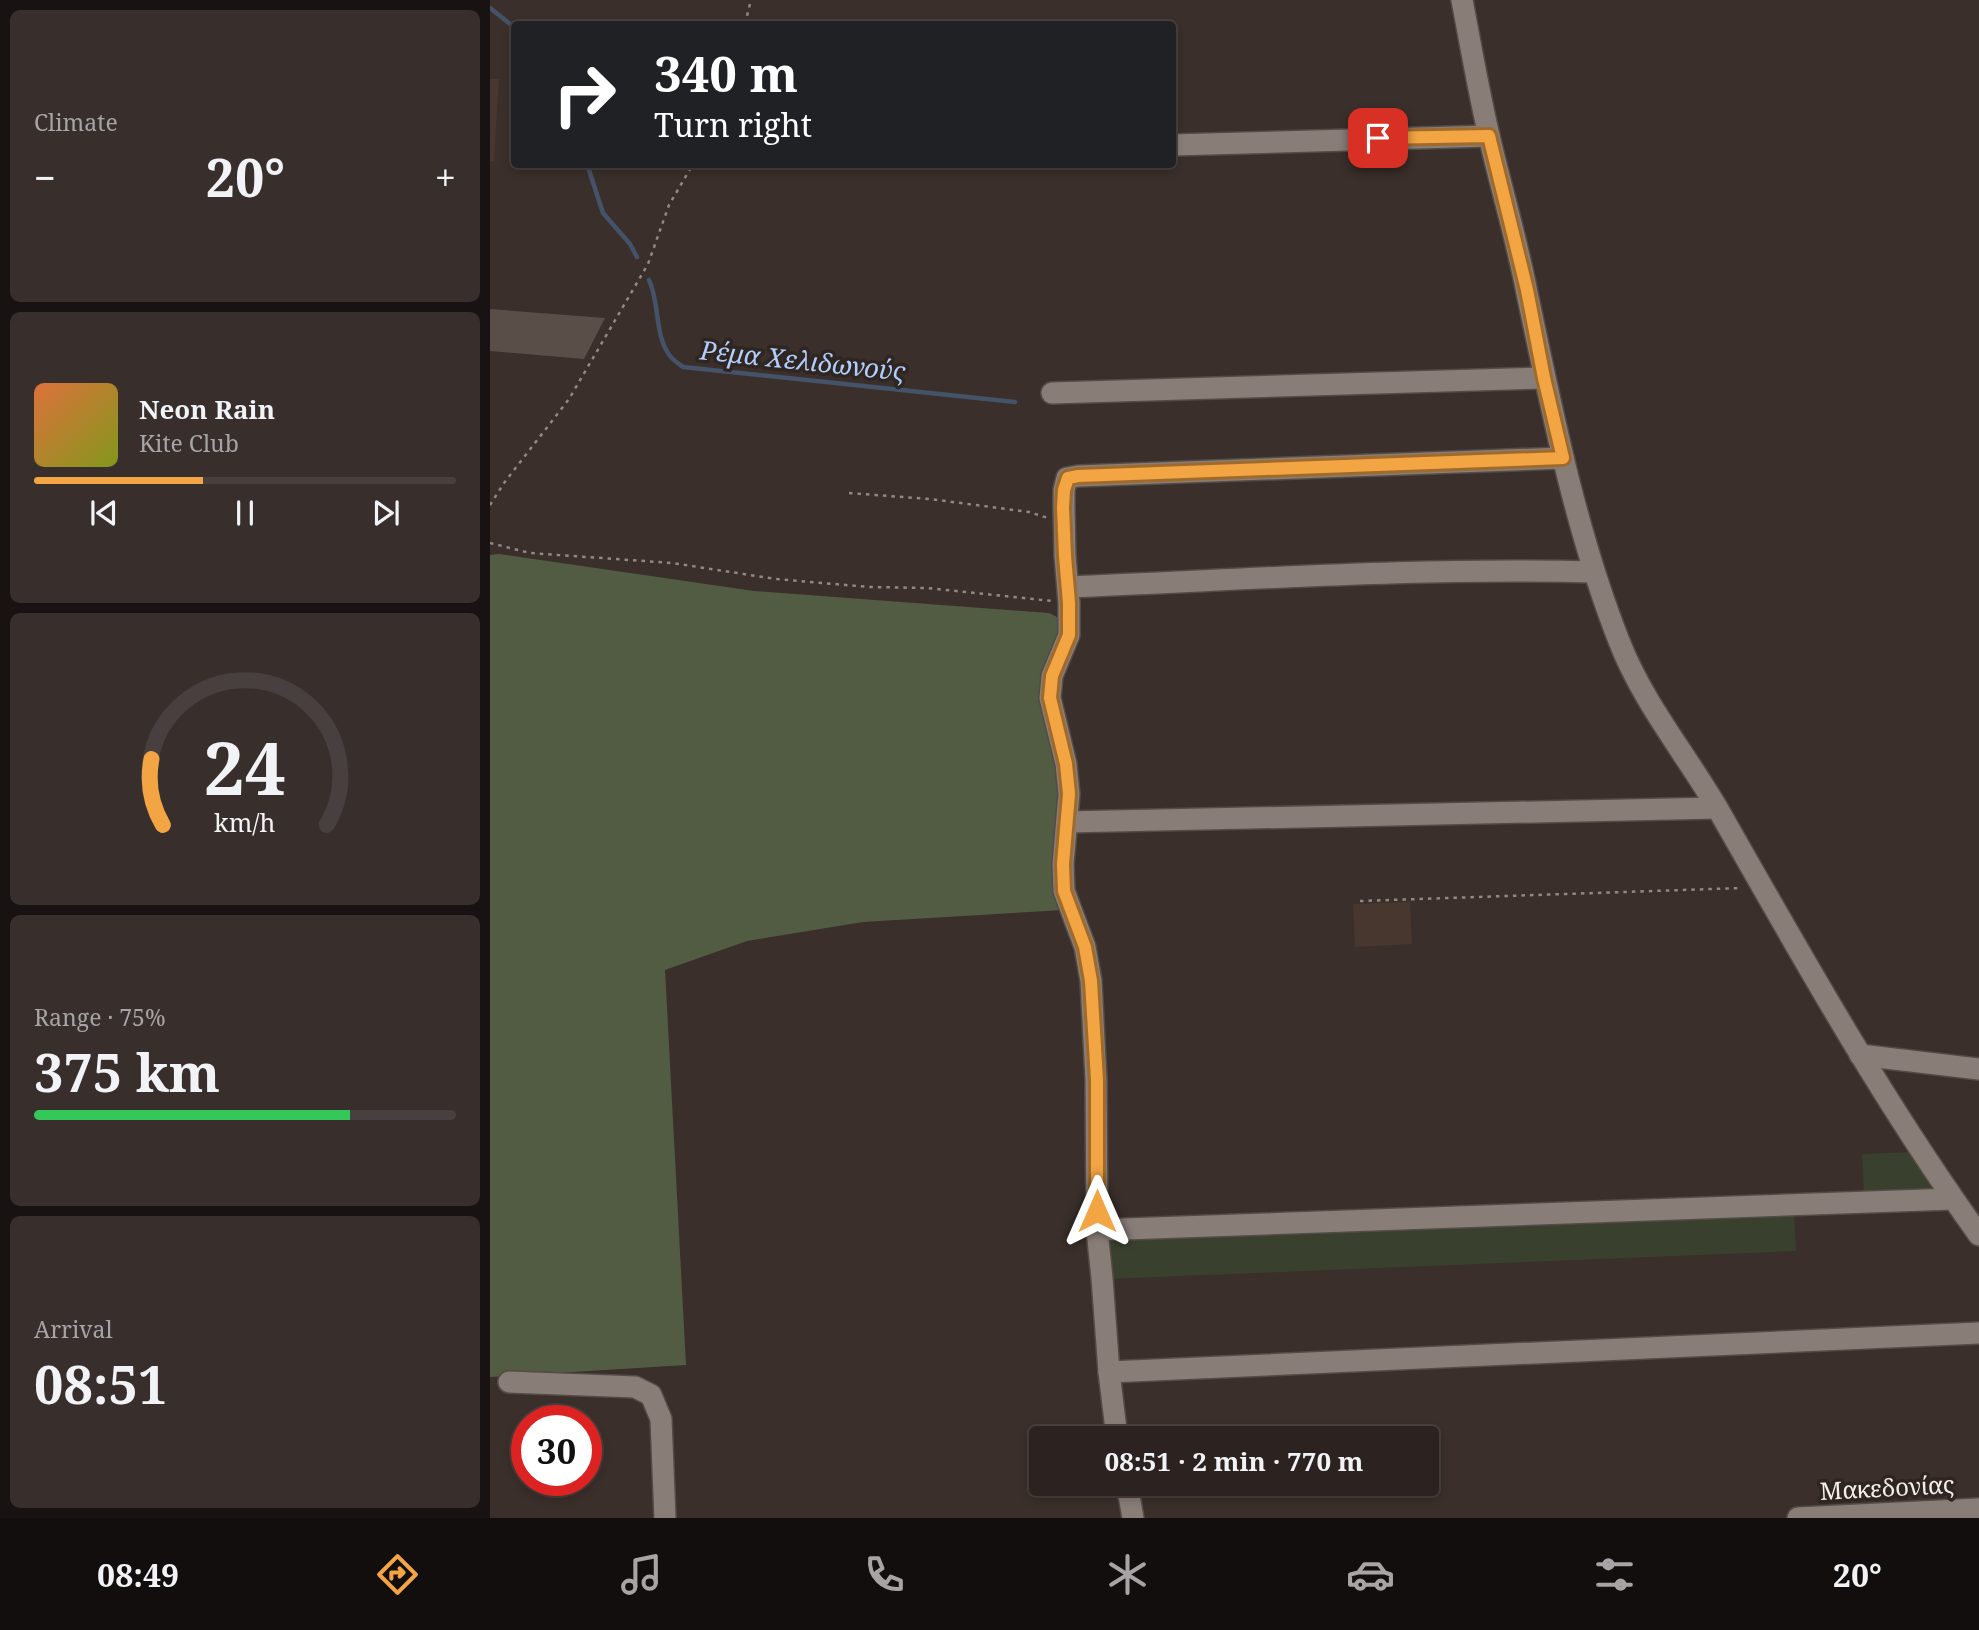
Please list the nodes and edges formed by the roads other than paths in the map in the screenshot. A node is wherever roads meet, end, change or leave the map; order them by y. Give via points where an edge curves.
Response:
1 (1462, 0) edge
2 (1489, 136) junction
3 (1176, 145) edge
4 (1544, 378) junction
5 (1052, 393) dead end
6 (1563, 458) junction
7 (1594, 572) junction
8 (1069, 595) junction
9 (1717, 808) junction
10 (1067, 822) junction
11 (1860, 1055) junction
12 (1979, 1069) edge
13 (1953, 1199) junction
14 (1097, 1230) junction
15 (1979, 1234) edge
16 (1979, 1333) edge
17 (1108, 1372) junction
18 (509, 1381) dead end
19 (1115, 1426) edge
20 (1129, 1496) edge
21 (1979, 1509) edge
22 (665, 1518) edge
23 (1133, 1518) edge
24 (1798, 1518) edge

1 - 2 street
2 - 3 street
2 - 4 street
4 - 5 street
4 - 6 street
6 - 7 street
6 - 8 street via 1068,478 1064,531
7 - 8 street via 1379,574
7 - 9 street via 1642,692
8 - 10 street via 1069,635 1052,676 1050,698 1066,764
9 - 10 street
9 - 11 street
10 - 14 street via 1064,891 1085,947 1092,993
11 - 12 street
11 - 13 street
13 - 14 street
13 - 15 street
14 - 17 street
16 - 17 street
17 - 19 street
18 - 22 street via 635,1387 651,1395 660,1419
20 - 23 street
21 - 24 street, Μακεδονίας

